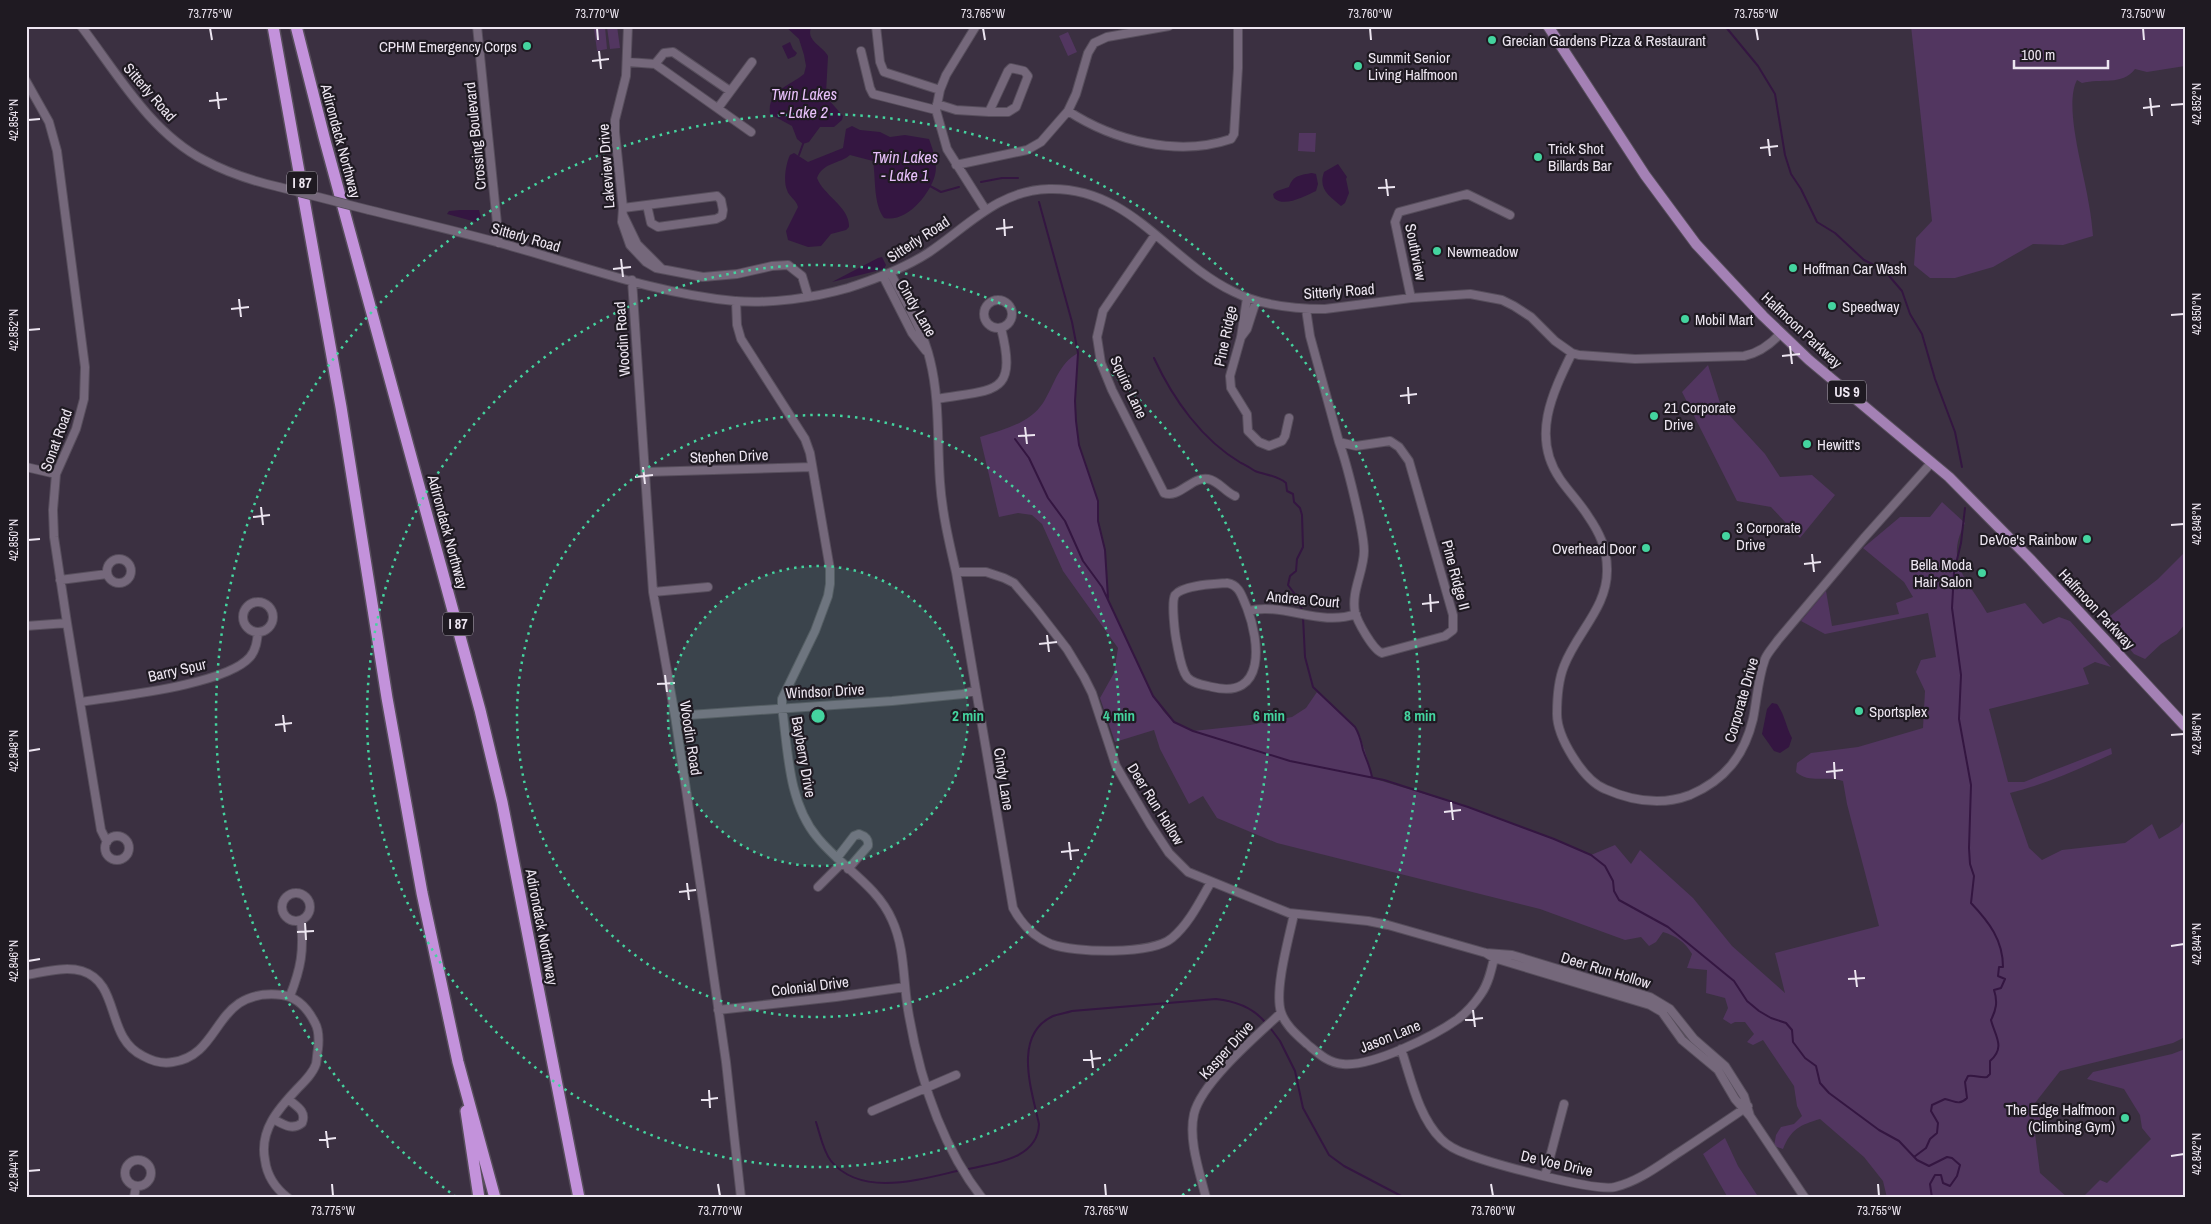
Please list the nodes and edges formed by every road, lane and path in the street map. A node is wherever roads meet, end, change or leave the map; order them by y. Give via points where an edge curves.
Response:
1 (81, 26) edge
2 (273, 26) edge
3 (296, 26) edge
4 (477, 26) edge
5 (628, 26) edge
6 (876, 26) edge
7 (976, 26) edge
8 (1168, 26) edge
9 (1238, 26) edge
10 (1548, 26) edge
11 (861, 51) dead end
12 (628, 62) junction
13 (752, 62) dead end
14 (654, 64) junction
15 (26, 81) edge
16 (940, 90) junction
17 (730, 91) junction
18 (936, 107) junction
19 (718, 108) junction
20 (1068, 111) junction
21 (989, 112) junction
22 (751, 132) dead end
23 (956, 165) junction
24 (647, 205) junction
25 (985, 209) junction
26 (623, 211) junction
27 (1510, 216) dead end
28 (1155, 235) junction
29 (499, 242) junction
30 (887, 275) junction
31 (632, 280) junction
32 (808, 296) junction
33 (1247, 298) junction
34 (1411, 298) junction
35 (736, 301) junction
36 (1256, 301) junction
37 (1306, 309) junction
38 (1001, 328) dead end
39 (1781, 333) junction
40 (1241, 337) junction
41 (1572, 353) junction
42 (937, 399) junction
43 (1289, 418) dead end
44 (1339, 442) junction
45 (1932, 462) junction
46 (26, 467) edge
47 (812, 467) junction
48 (646, 472) junction
49 (56, 474) junction
50 (1235, 496) dead end
51 (956, 572) junction
52 (107, 574) dead end
53 (60, 580) junction
54 (708, 587) dead end
55 (653, 592) junction
56 (1248, 611) junction
57 (1356, 614) junction
58 (67, 623) junction
59 (26, 626) edge
60 (258, 632) dead end
61 (976, 690) junction
62 (80, 702) junction
63 (782, 707) junction
64 (675, 716) junction
65 (2185, 726) edge
66 (107, 842) dead end
67 (839, 861) junction
68 (848, 869) junction
69 (1211, 882) junction
70 (818, 887) dead end
71 (1294, 914) junction
72 (301, 921) dead end
73 (1495, 955) junction
74 (26, 975) edge
75 (905, 986) junction
76 (290, 996) junction
77 (718, 1010) junction
78 (1281, 1013) junction
79 (1401, 1049) junction
80 (458, 1062) junction
81 (956, 1074) dead end
82 (927, 1088) junction
83 (288, 1099) junction
84 (1564, 1104) dead end
85 (1746, 1108) junction
86 (872, 1111) dead end
87 (273, 1118) junction
88 (574, 1174) junction
89 (1545, 1176) junction
90 (136, 1186) dead end
91 (134, 1198) edge
92 (288, 1198) edge
93 (479, 1198) edge
94 (496, 1198) edge
95 (579, 1198) edge
96 (584, 1198) edge
97 (741, 1198) edge
98 (982, 1198) edge
99 (1206, 1198) edge
100 (1804, 1198) edge

1 - 29 street, Sitterly Road, bridge via 151,117 179,144 203,160 279,187
2 - 80 highway, I 87 via 343,416 387,698 422,893
3 - 88 highway, Adirondack Northway / I 87 via 480,710 502,802
4 - 29 street, Crossing Boulevard
5 - 12 street, Lakeview Drive
6 - 16 street via 884,72
7 - 16 street
8 - 20 street via 1106,37 1094,43
9 - 20 street via 1236,115 1232,139 1194,146 1158,145 1109,132
10 - 39 main road, Halfmoon Parkway / US 9 via 1645,175 1696,244
11 - 18 street via 873,94
12 - 14 street
12 - 26 street, Lakeview Drive via 615,120
13 - 17 street
14 - 17 street via 664,52 673,52
14 - 19 street
15 - 49 street, Sonat Road via 49,122 57,151 85,367 86,388 78,421
16 - 18 street
17 - 19 street
18 - 21 street
18 - 23 street via 947,149
19 - 22 street
20 - 23 street via 1041,142 1027,150
21 - 21 street via 1009,69 1026,72 1028,78 1016,108 1008,112
23 - 25 street
24 - 24 street via 651,223 658,227 716,219 723,213 717,196
24 - 26 street
25 - 28 street, Sitterly Road via 1035,190 1074,191 1117,205
25 - 30 street, Sitterly Road via 929,252
26 - 32 street, Lakeview Drive via 636,244 662,269 716,277 788,265 802,276
27 - 34 street, Southview via 1467,194 1398,212 1395,222
28 - 33 street, Sitterly Road via 1200,272
28 - 50 street, Squire Lane via 1103,311 1097,337 1101,363 1162,491 1172,494 1206,479
29 - 31 street, Sitterly Road
30 - 32 street, Sitterly Road
30 - 42 street, Cindy Lane via 928,353
31 - 35 street, Sitterly Road
31 - 48 street, Woodin Road
32 - 35 street, Sitterly Road
33 - 36 street, Sitterly Road
33 - 40 street, Pine Ridge
34 - 37 street, Sitterly Road
34 - 41 street, Sitterly Road via 1470,294 1502,300 1531,317
35 - 47 street, Bayberry Drive via 741,339 800,429 808,446
36 - 37 street, Sitterly Road
36 - 40 street
37 - 44 street, Pine Ridge II via 1310,336
38 - 42 street via 1007,361 1006,373 1000,384 983,392
39 - 41 street via 1772,343 1744,356 1634,359
39 - 45 main road, Halfmoon Parkway / US 9
40 - 43 street, Pine Ridge via 1230,382 1247,414 1248,431 1263,444 1278,444 1285,436
41 - 45 street, Corporate Drive via 1554,391 1546,416 1545,437 1549,457 1560,478 1600,534 1607,569 1602,598 1564,665 1558,689 1557,717 1564,744 1581,768 1600,788 1625,798 1653,802 1682,798 1707,787 1727,772 1741,752 1752,721 1766,658 1859,544
42 - 51 street, Cindy Lane via 940,481
44 - 57 street, Pine Ridge II via 1350,476 1364,550 1354,602
44 - 57 street, Pine Ridge II via 1356,446 1390,441 1404,454 1433,540 1454,624 1453,630 1445,636 1382,653 1375,649
45 - 65 main road, Halfmoon Parkway / US 9 via 2030,559
46 - 49 street
47 - 48 street, Stephen Drive
47 - 63 street, Bayberry Drive via 830,569 829,590 815,631 786,689
48 - 55 street, Woodin Road
49 - 53 street, Sonat Road via 53,510
51 - 61 street, Cindy Lane
51 - 69 street, Deer Run Hollow via 986,572 1004,578 1014,583 1036,609 1067,649 1092,692 1116,766 1150,824 1179,865
52 - 53 street
53 - 58 street, Sonat Road
54 - 55 street
55 - 64 street, Woodin Road
56 - 56 street, Andrea Court via 1239,591 1230,584 1196,586 1176,595 1173,602 1176,640 1189,679 1222,690 1246,683 1256,658 1255,635
56 - 57 street, Andrea Court via 1260,608 1334,618
58 - 59 street
58 - 62 street, Sonat Road
60 - 62 street, Barry Spur via 256,648 239,666 178,686
61 - 63 street, Windsor Drive via 892,701
61 - 69 street, Cindy Lane via 1009,896 1019,919 1029,929 1049,943 1060,946 1123,950 1153,946 1172,938
62 - 66 street, Sonat Road via 101,830
63 - 64 street, Windsor Drive
63 - 67 street, Bayberry Drive via 793,788 801,812 816,837
64 - 77 street, Woodin Road
67 - 68 street, Bayberry Drive
67 - 68 street via 854,836 865,837 868,846
67 - 70 street
68 - 75 street, Bayberry Drive via 878,897 892,919 900,946
69 - 71 street, Deer Run Hollow
71 - 73 street, Deer Run Hollow via 1368,921
71 - 78 street via 1279,993
72 - 76 street via 302,960
73 - 79 street, Jason Lane via 1482,993 1466,1012
73 - 85 street, Deer Run Hollow via 1512,955 1572,977 1650,998 1658,1006 1670,1009
74 - 76 street via 64,969 82,971 98,980 106,992 124,1042 153,1061 172,1062 190,1057 206,1044 237,1004 254,995
75 - 77 street, Colonial Drive
75 - 82 street, Bayberry Drive via 917,1054
76 - 83 street via 307,1010 316,1024 319,1040 316,1064
77 - 97 street, Woodin Road
78 - 79 street, Jason Lane via 1298,1037 1332,1062 1355,1064
78 - 99 street, Kasper Drive via 1229,1063 1197,1106 1193,1139
79 - 89 street, De Voe Drive via 1424,1114 1442,1140 1466,1154
80 - 93 highway
80 - 94 highway, I 87
81 - 82 street
82 - 86 street
82 - 98 street, Bayberry Drive via 942,1131 958,1163
83 - 87 street
83 - 87 street via 303,1112 302,1123 293,1127
84 - 89 street
85 - 89 street, De Voe Drive via 1643,1176 1614,1188
85 - 100 street, Deer Run Hollow
87 - 92 street via 264,1146 266,1170 274,1185
88 - 95 highway, Adirondack Northway / I 87
88 - 96 highway
90 - 91 street

